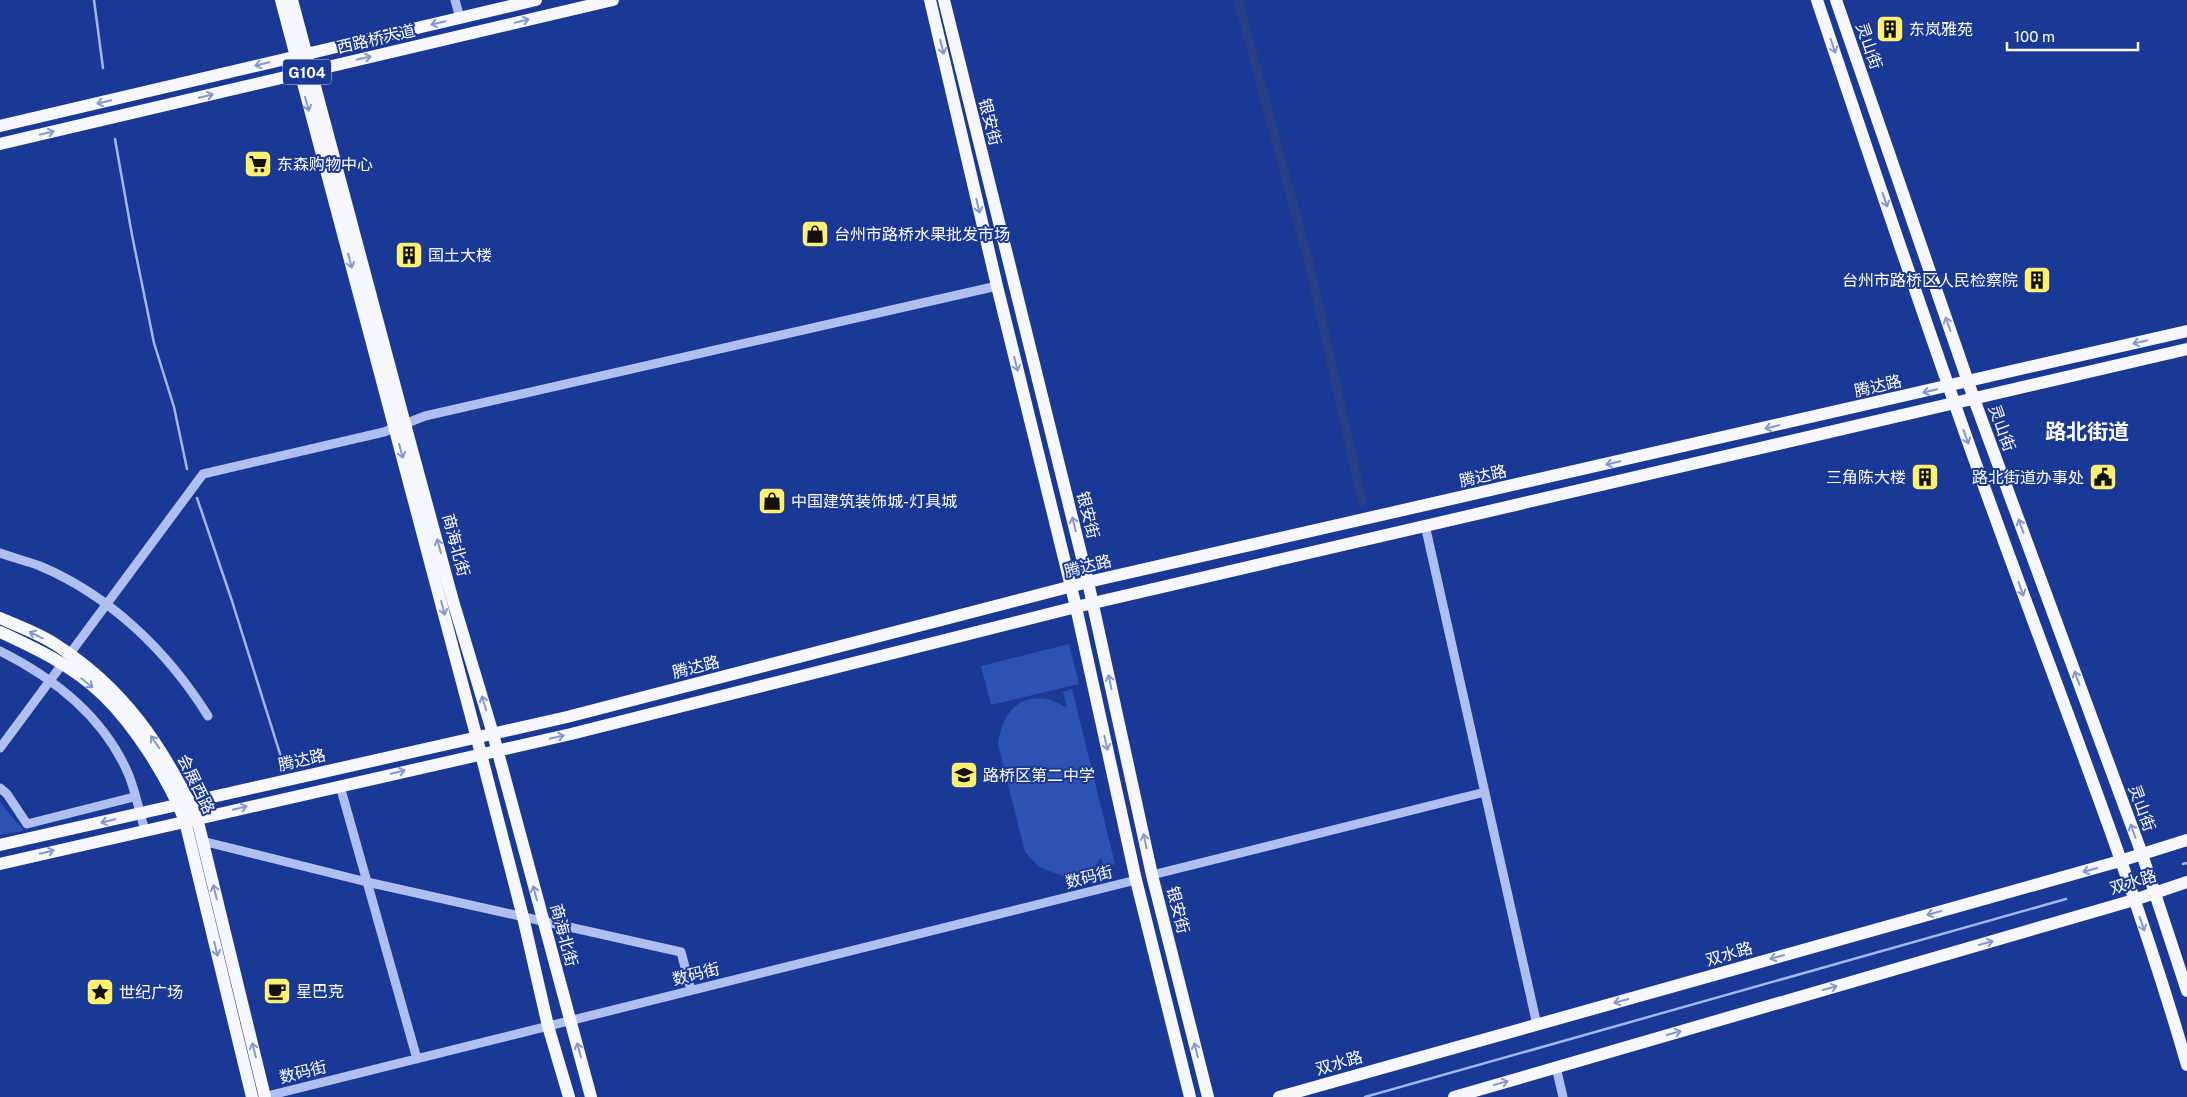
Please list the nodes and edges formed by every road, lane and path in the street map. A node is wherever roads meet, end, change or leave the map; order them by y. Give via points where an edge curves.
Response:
1 (281, 0) edge
2 (292, 0) edge
3 (455, 0) edge
4 (536, 0) edge
5 (613, 0) edge
6 (930, 0) edge
7 (944, 0) edge
8 (1817, 0) edge
9 (1836, 0) edge
10 (460, 18) junction
11 (301, 55) junction
12 (305, 72) junction
13 (0, 126) edge
14 (0, 144) edge
15 (997, 286) junction
16 (2187, 331) edge
17 (2187, 349) edge
18 (1968, 382) junction
19 (1949, 387) junction
20 (1974, 399) junction
21 (1954, 404) junction
22 (400, 426) junction
23 (1425, 525) junction
24 (0, 553) edge
25 (1088, 582) junction
26 (1071, 587) junction
27 (107, 604) junction
28 (1093, 604) junction
29 (1076, 607) junction
30 (0, 618) edge
31 (0, 632) edge
32 (0, 651) edge
33 (65, 659) junction
34 (50, 680) junction
35 (208, 716) dead end
36 (493, 734) junction
37 (477, 737) junction
38 (0, 748) edge
39 (497, 750) junction
40 (481, 754) junction
41 (340, 786) junction
42 (0, 788) edge
43 (1485, 792) junction
44 (134, 797) junction
45 (184, 804) junction
46 (139, 814) junction
47 (191, 819) junction
48 (144, 830) junction
49 (2187, 840) edge
50 (202, 841) junction
51 (0, 845) edge
52 (2142, 854) junction
53 (2120, 861) junction
54 (0, 864) edge
55 (1152, 875) junction
56 (1136, 880) junction
57 (367, 882) junction
58 (2187, 882) edge
59 (2155, 893) junction
60 (2134, 900) junction
61 (523, 916) junction
62 (543, 921) junction
63 (691, 990) junction
64 (2187, 991) edge
65 (570, 1020) junction
66 (1537, 1025) junction
67 (548, 1026) junction
68 (417, 1059) junction
69 (2187, 1064) edge
70 (1556, 1067) junction
71 (252, 1097) edge
72 (264, 1097) edge
73 (569, 1097) edge
74 (591, 1097) edge
75 (1190, 1097) edge
76 (1208, 1097) edge
77 (1278, 1097) edge
78 (1454, 1097) edge
79 (1563, 1097) edge

1 - 11 main road
2 - 11 main road, 商海北街
3 - 10 street
4 - 10 main road, 西路桥大道 / G104
12 -> 5 main road, 西路桥大道 / G104
6 -> 15 main road, 银安街
25 -> 7 main road, 银安街
8 -> 19 main road
18 -> 9 main road, 灵山街
10 -> 11 main road, 西路桥大道 / G104
11 - 12 main road, 商海北街
11 -> 13 main road, 西路桥大道 / G104
14 -> 12 main road, 西路桥大道 / G104
12 - 22 main road, 商海北街
15 - 22 street via 425,416
15 -> 26 main road, 银安街
16 -> 18 main road, 腾达路
17 - 20 main road, 腾达路
18 - 19 main road, 腾达路
18 - 20 main road, 灵山街
19 - 21 main road
19 -> 25 main road, 腾达路
20 - 21 main road, 腾达路
52 -> 20 main road, 灵山街
21 - 23 main road, 腾达路
21 -> 53 main road
22 - 27 street via 203,474
36 -> 22 main road, 商海北街
22 -> 37 main road, 商海北街
23 - 28 main road, 腾达路
23 - 43 street
24 - 27 street via 40,566
25 - 26 main road, 腾达路
25 - 28 main road, 银安街
26 - 29 main road, 银安街
26 - 36 main road, 腾达路
27 - 33 street
27 - 35 street via 162,655 191,688
28 - 29 main road, 腾达路
55 -> 28 main road, 银安街
39 -> 29 main road, 腾达路
29 -> 56 main road, 银安街
33 -> 30 main road, 会展西路 via 54,643
31 - 33 main road, 会展西路
32 - 34 street via 31,666
33 - 34 street
33 - 45 main road, 会展西路 via 113,688 162,752
34 - 38 street
34 - 44 street via 88,712 115,747 128,774
36 - 37 main road, 腾达路
36 - 39 main road, 商海北街
37 - 40 main road, 商海北街
37 - 45 main road, 腾达路
39 - 40 main road, 腾达路
62 -> 39 main road, 商海北街
41 -> 40 main road, 腾达路
40 - 61 main road, 商海北街
47 -> 41 main road, 腾达路
41 - 57 street
42 - 44 street via 8,794 27,824
43 - 55 street
43 - 66 street
44 - 46 street
45 - 46 main road, 腾达路
45 - 47 main road, 会展西路
46 - 48 street
46 -> 51 main road, 腾达路
47 - 48 main road, 腾达路
47 - 50 main road, 会展西路
47 -> 71 main road, 会展西路
54 -> 48 main road, 腾达路
49 - 52 main road, 双水路
50 - 57 street
72 -> 50 main road, 会展西路
52 - 53 main road, 双水路
52 - 59 main road, 灵山街
53 - 60 main road
53 -> 66 main road, 双水路
76 -> 55 main road, 银安街
56 - 63 street, 数码街
56 - 75 main road, 银安街
57 - 61 street
57 - 68 street
58 - 59 main road, 双水路
59 - 60 main road, 双水路
59 - 64 main road, 灵山街
60 -> 69 main road
70 -> 60 main road, 双水路
61 - 62 street
61 - 67 main road, 商海北街
62 - 63 street via 681,952
62 - 65 main road, 商海北街
63 - 65 street, 数码街
65 - 67 street, 数码街
74 -> 65 main road, 商海北街
66 - 77 main road, 双水路
67 - 68 street, 数码街
67 - 73 main road, 商海北街
68 - 72 street, 数码街
78 -> 70 main road, 双水路
70 - 79 street

